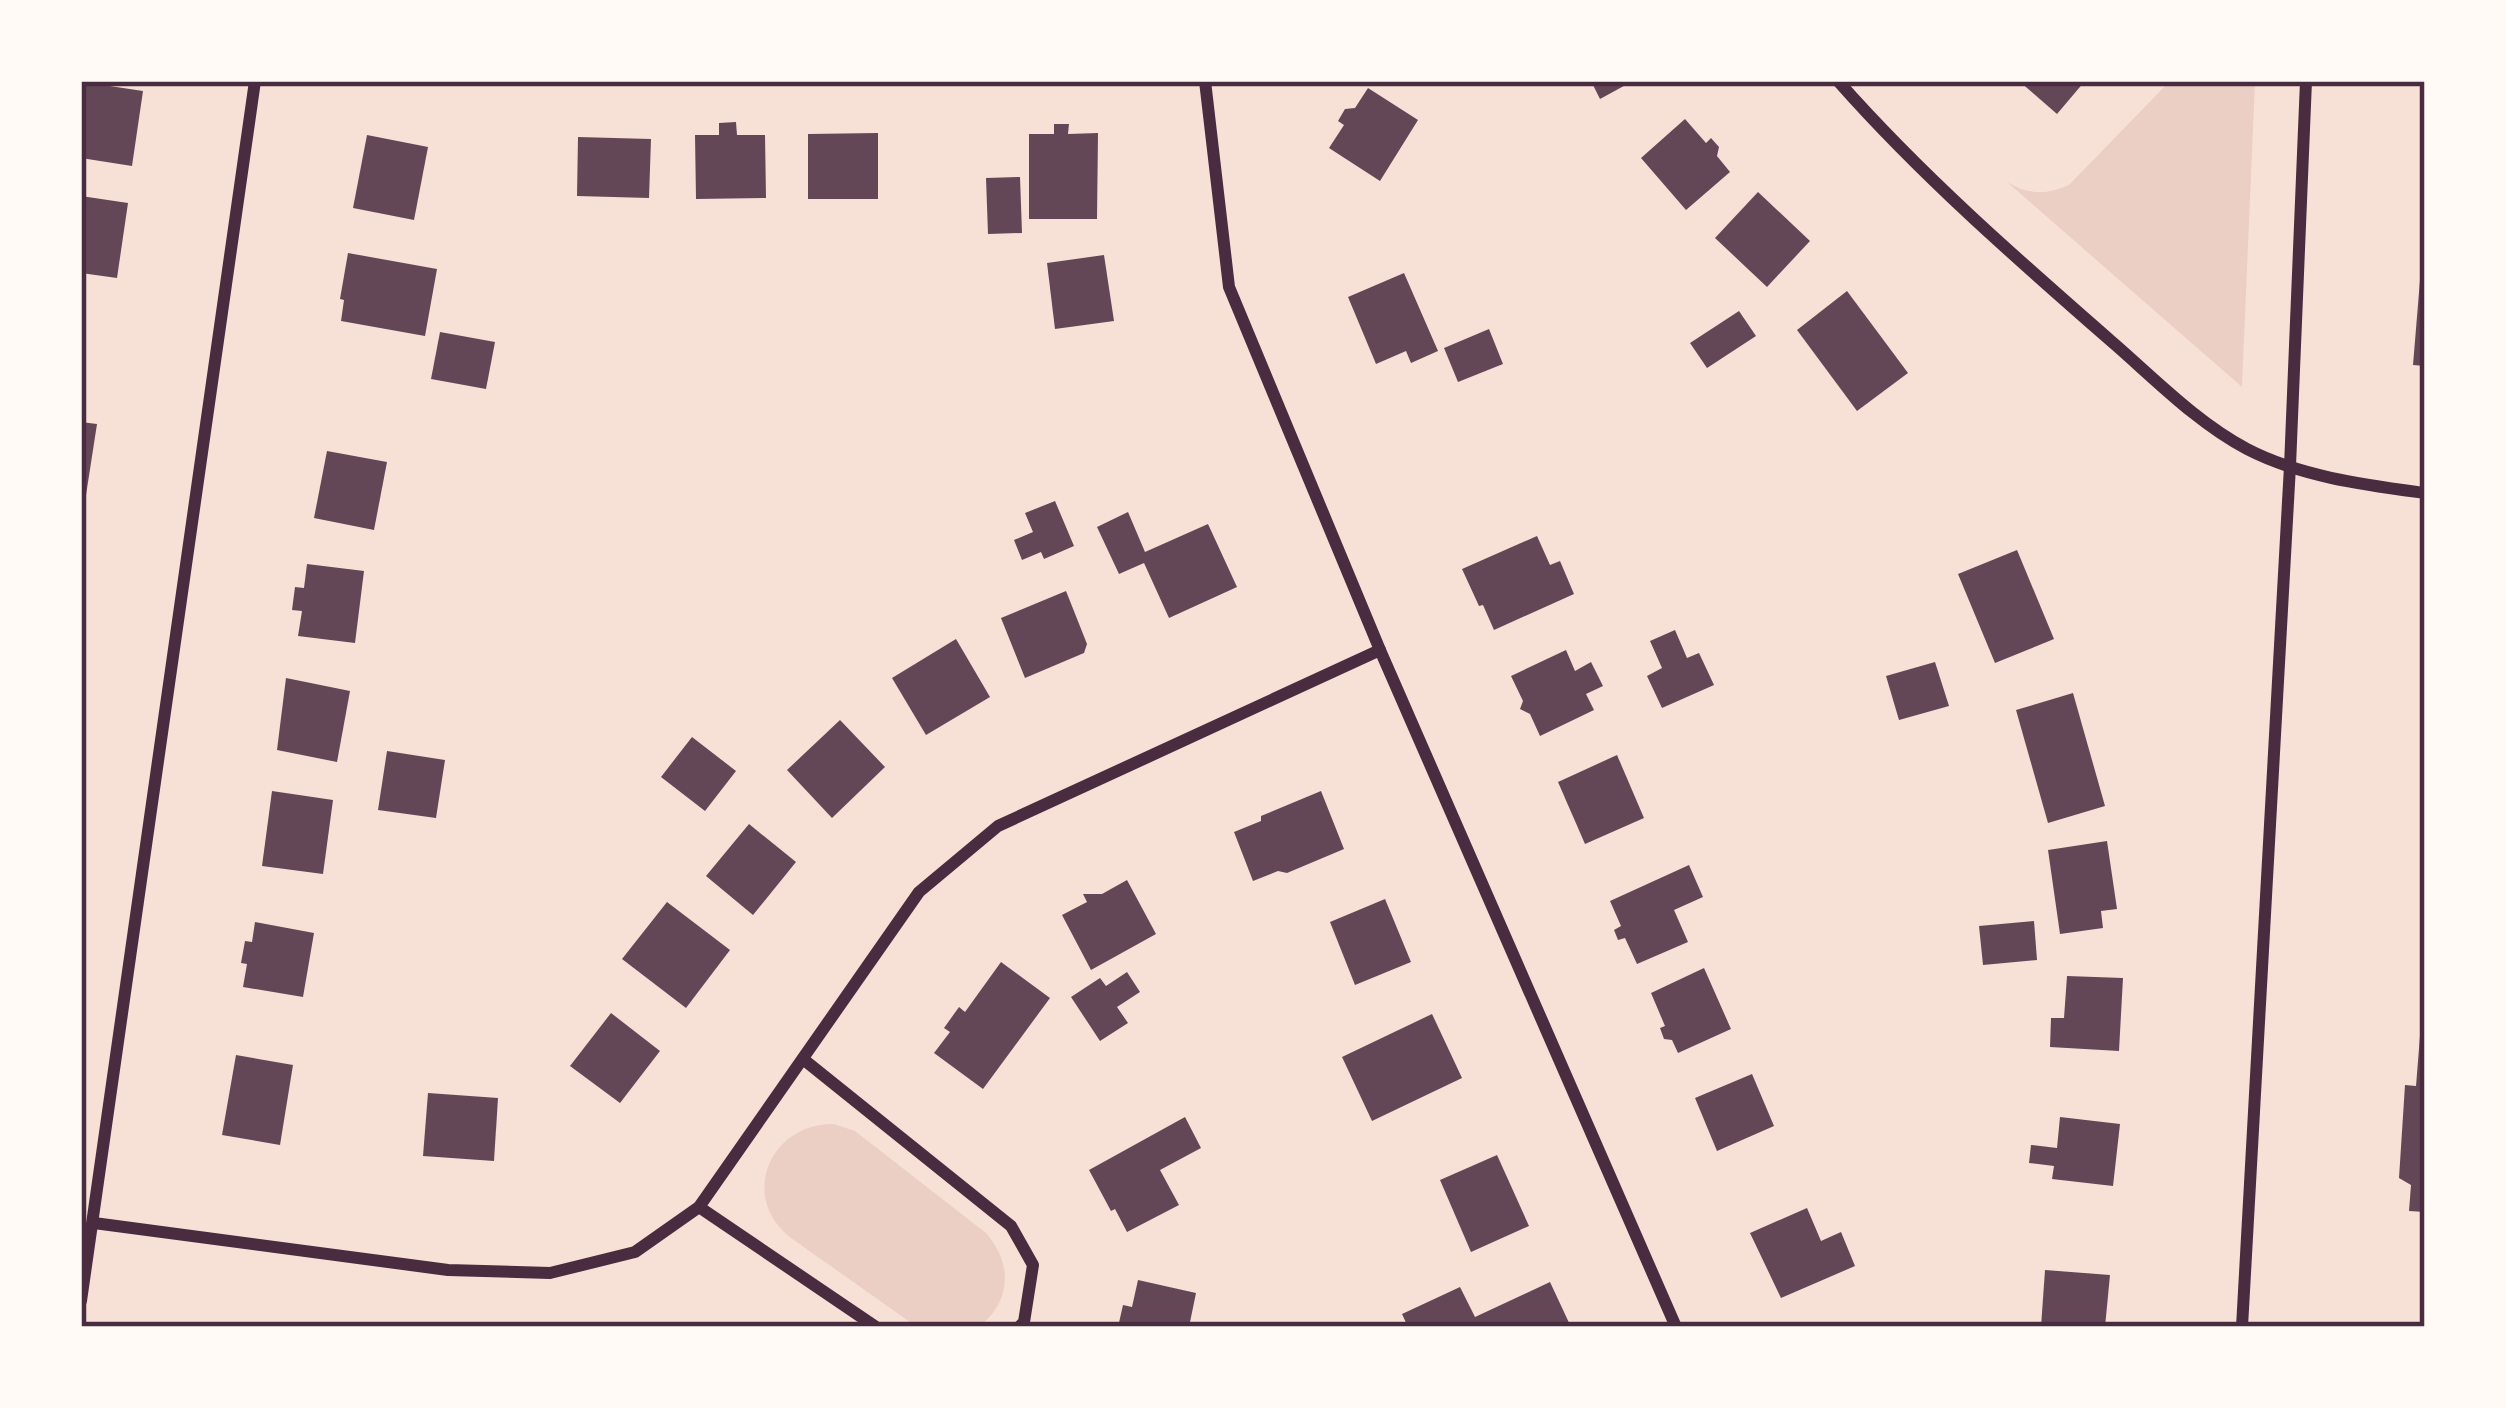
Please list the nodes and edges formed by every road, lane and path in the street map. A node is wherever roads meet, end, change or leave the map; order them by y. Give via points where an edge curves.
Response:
1 (255, 81) edge
2 (1205, 81) edge
3 (1838, 81) edge
4 (2306, 81) edge
5 (2290, 466) junction
6 (2425, 493) edge
7 (1380, 650) junction
8 (803, 1059) junction
9 (699, 1207) junction
10 (94, 1223) junction
11 (81, 1301) edge
12 (876, 1327) edge
13 (1018, 1327) edge
14 (1676, 1327) edge
15 (2242, 1327) edge

1 - 10 street
2 - 7 street via 1229,287
3 - 5 street via 1891,142 2207,424
4 - 5 street
5 - 6 street
5 - 15 street
7 - 8 street via 998,826 919,892
7 - 14 street
8 - 9 street
8 - 13 street via 1011,1226 1034,1264
9 - 10 street via 634,1252 550,1273 448,1270
9 - 12 street
10 - 11 street

